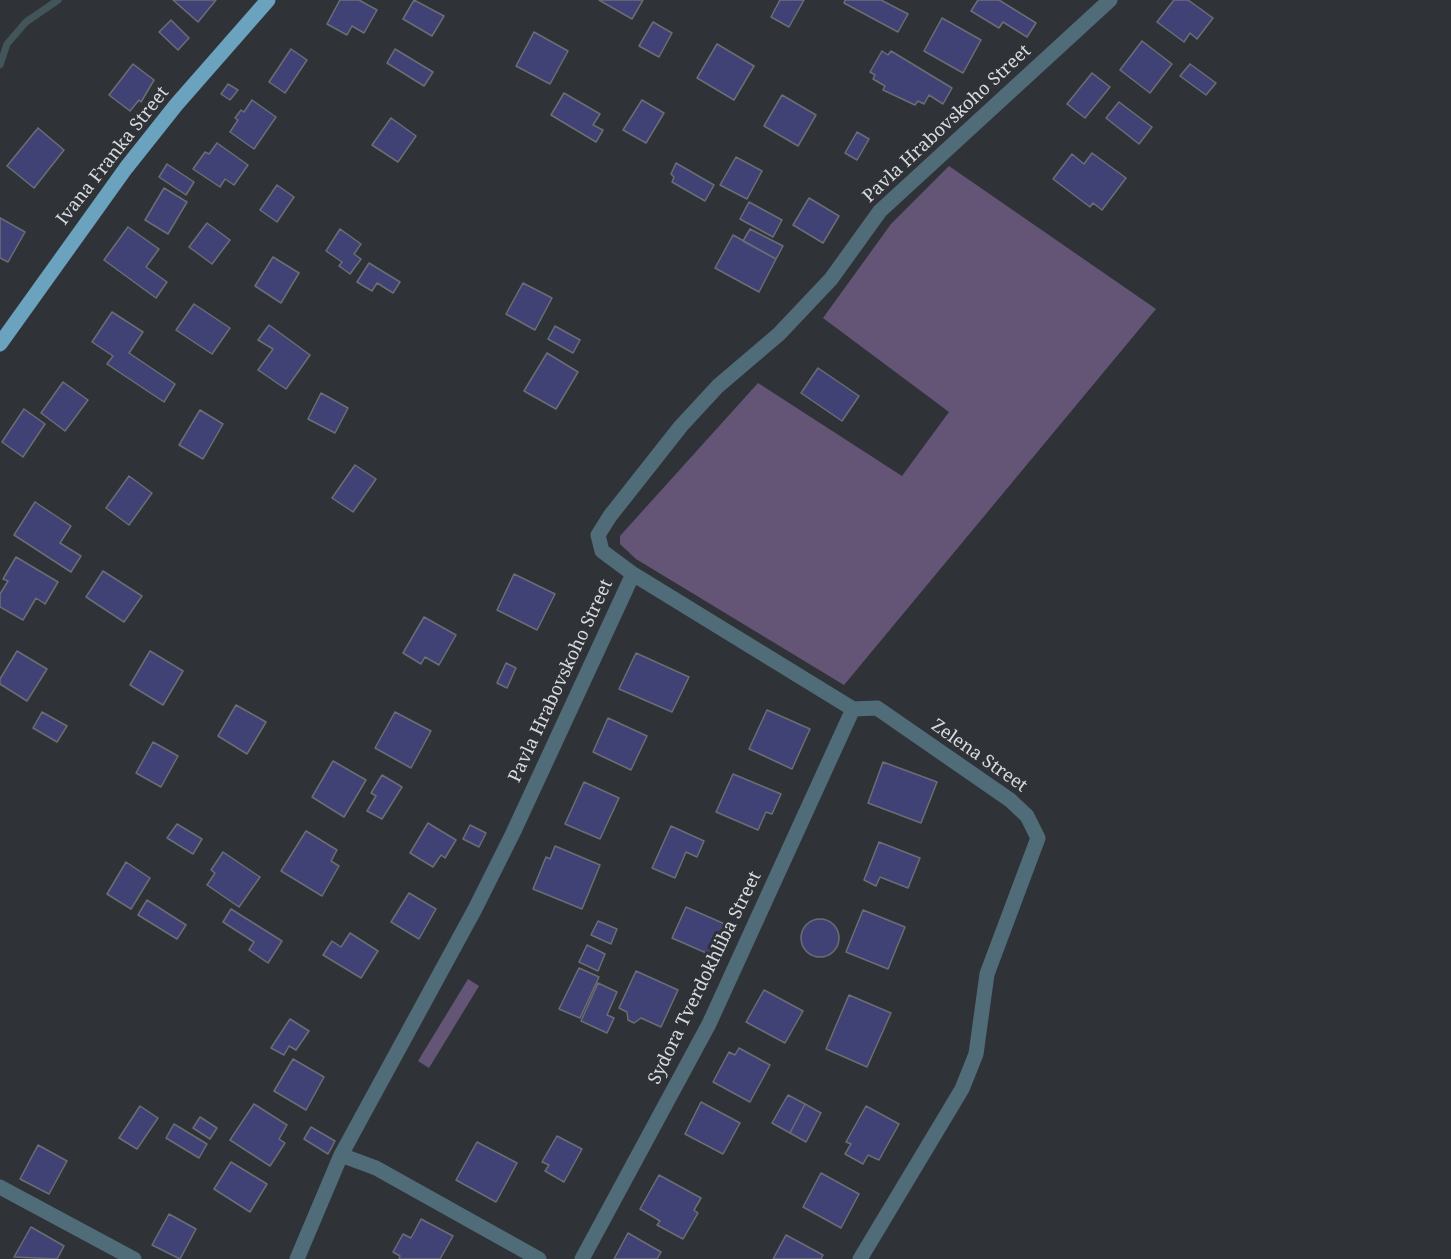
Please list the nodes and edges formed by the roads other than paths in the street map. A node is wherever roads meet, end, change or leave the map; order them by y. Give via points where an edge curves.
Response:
1 (268, 0) edge
2 (1110, 0) edge
3 (0, 344) edge
4 (633, 574) junction
5 (853, 709) junction
6 (341, 1155) junction
7 (0, 1187) edge
8 (134, 1259) edge
9 (297, 1259) edge
10 (538, 1259) edge
11 (582, 1259) edge
12 (860, 1259) edge

1 - 3 main road, Ivana Franka Street via 126,168
2 - 4 street, Pavla Hrabovskoho Street via 880,211 831,279 681,426 598,535 602,551
4 - 5 street, Zelena Street
4 - 6 street, Pavla Hrabovskoho Street via 480,900
5 - 11 street, Sydora Tverdokhliba Street via 709,1024
5 - 12 street, Zelena Street via 877,708 1010,800 1027,816 1038,838 987,974 972,1063 962,1089
6 - 9 street, Pavla Hrabovskoho Street
6 - 10 street via 376,1168
7 - 8 street

